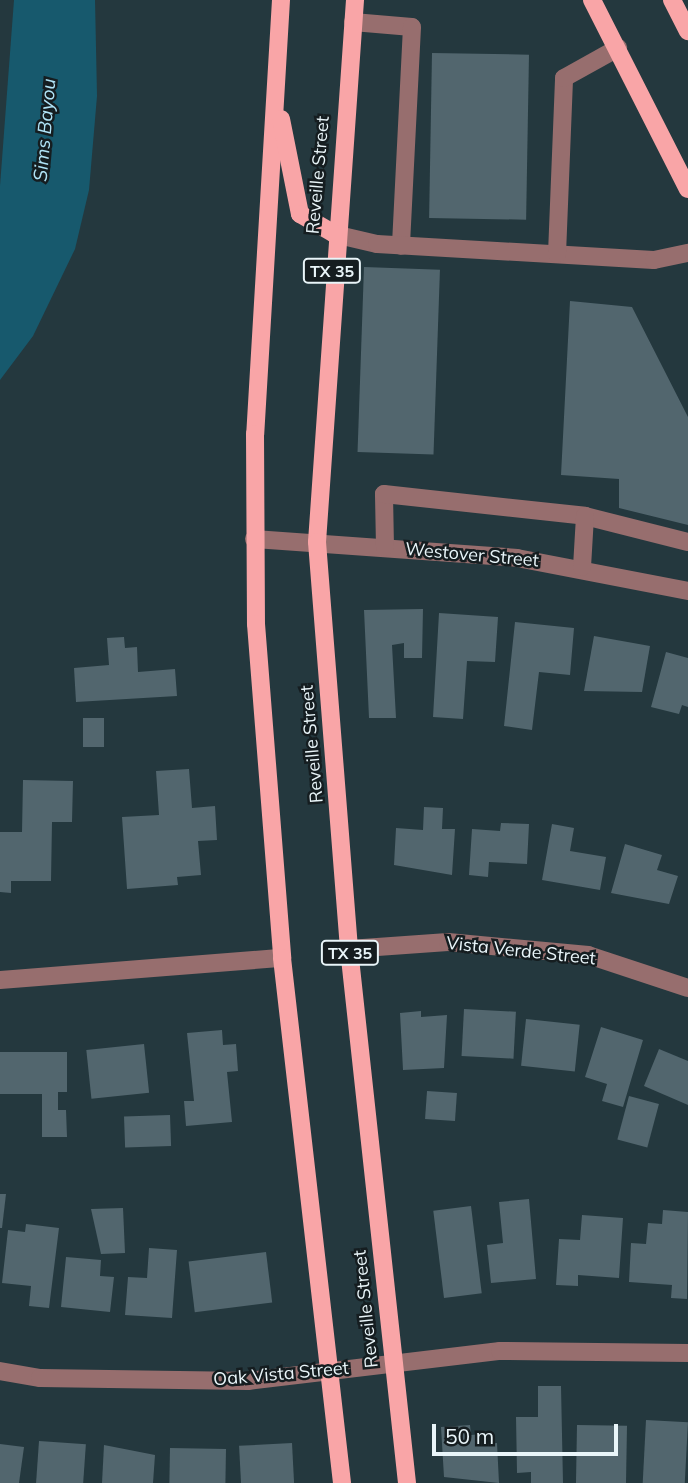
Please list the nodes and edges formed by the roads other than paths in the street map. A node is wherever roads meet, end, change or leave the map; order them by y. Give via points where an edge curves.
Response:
1 (281, 0) edge
2 (355, 0) edge
3 (592, 0) edge
4 (672, 0) edge
5 (353, 22) junction
6 (688, 31) edge
7 (618, 48) junction
8 (276, 88) junction
9 (688, 189) edge
10 (334, 234) junction
11 (401, 246) junction
12 (688, 253) edge
13 (557, 254) junction
14 (585, 516) junction
15 (254, 539) junction
16 (317, 542) junction
17 (688, 542) edge
18 (385, 547) junction
19 (582, 567) junction
20 (688, 591) edge
21 (349, 949) junction
22 (282, 958) junction
23 (0, 979) edge
24 (688, 988) edge
25 (688, 1353) edge
26 (393, 1363) junction
27 (0, 1371) edge
28 (330, 1371) junction
29 (342, 1483) edge
30 (407, 1483) edge

1 - 8 main road
2 - 5 main road, Reveille Street / TX 35
3 - 7 main road
4 - 6 main road
5 - 10 main road, Reveille Street / TX 35
5 - 11 street via 412,27
7 - 9 main road
7 - 13 street via 564,78
8 - 10 main road via 300,214
8 - 15 main road
10 - 11 street
10 - 16 main road, Reveille Street / TX 35
11 - 13 street
12 - 13 street via 654,260
14 - 17 street
14 - 18 street via 384,494
14 - 19 street
15 - 16 street, Westover Street
15 - 22 main road
16 - 18 street, Westover Street
16 - 21 main road, Reveille Street / TX 35
18 - 19 street, Westover Street
19 - 20 street, Westover Street
21 - 24 street, Vista Verde Street via 448,942 588,955
21 - 26 main road, Reveille Street / TX 35
22 - 23 street
22 - 28 main road
25 - 26 street, Oak Vista Street via 500,1351
26 - 28 street, Oak Vista Street
26 - 30 main road, Reveille Street / TX 35
27 - 28 street, Oak Vista Street via 156,1382
28 - 29 main road

